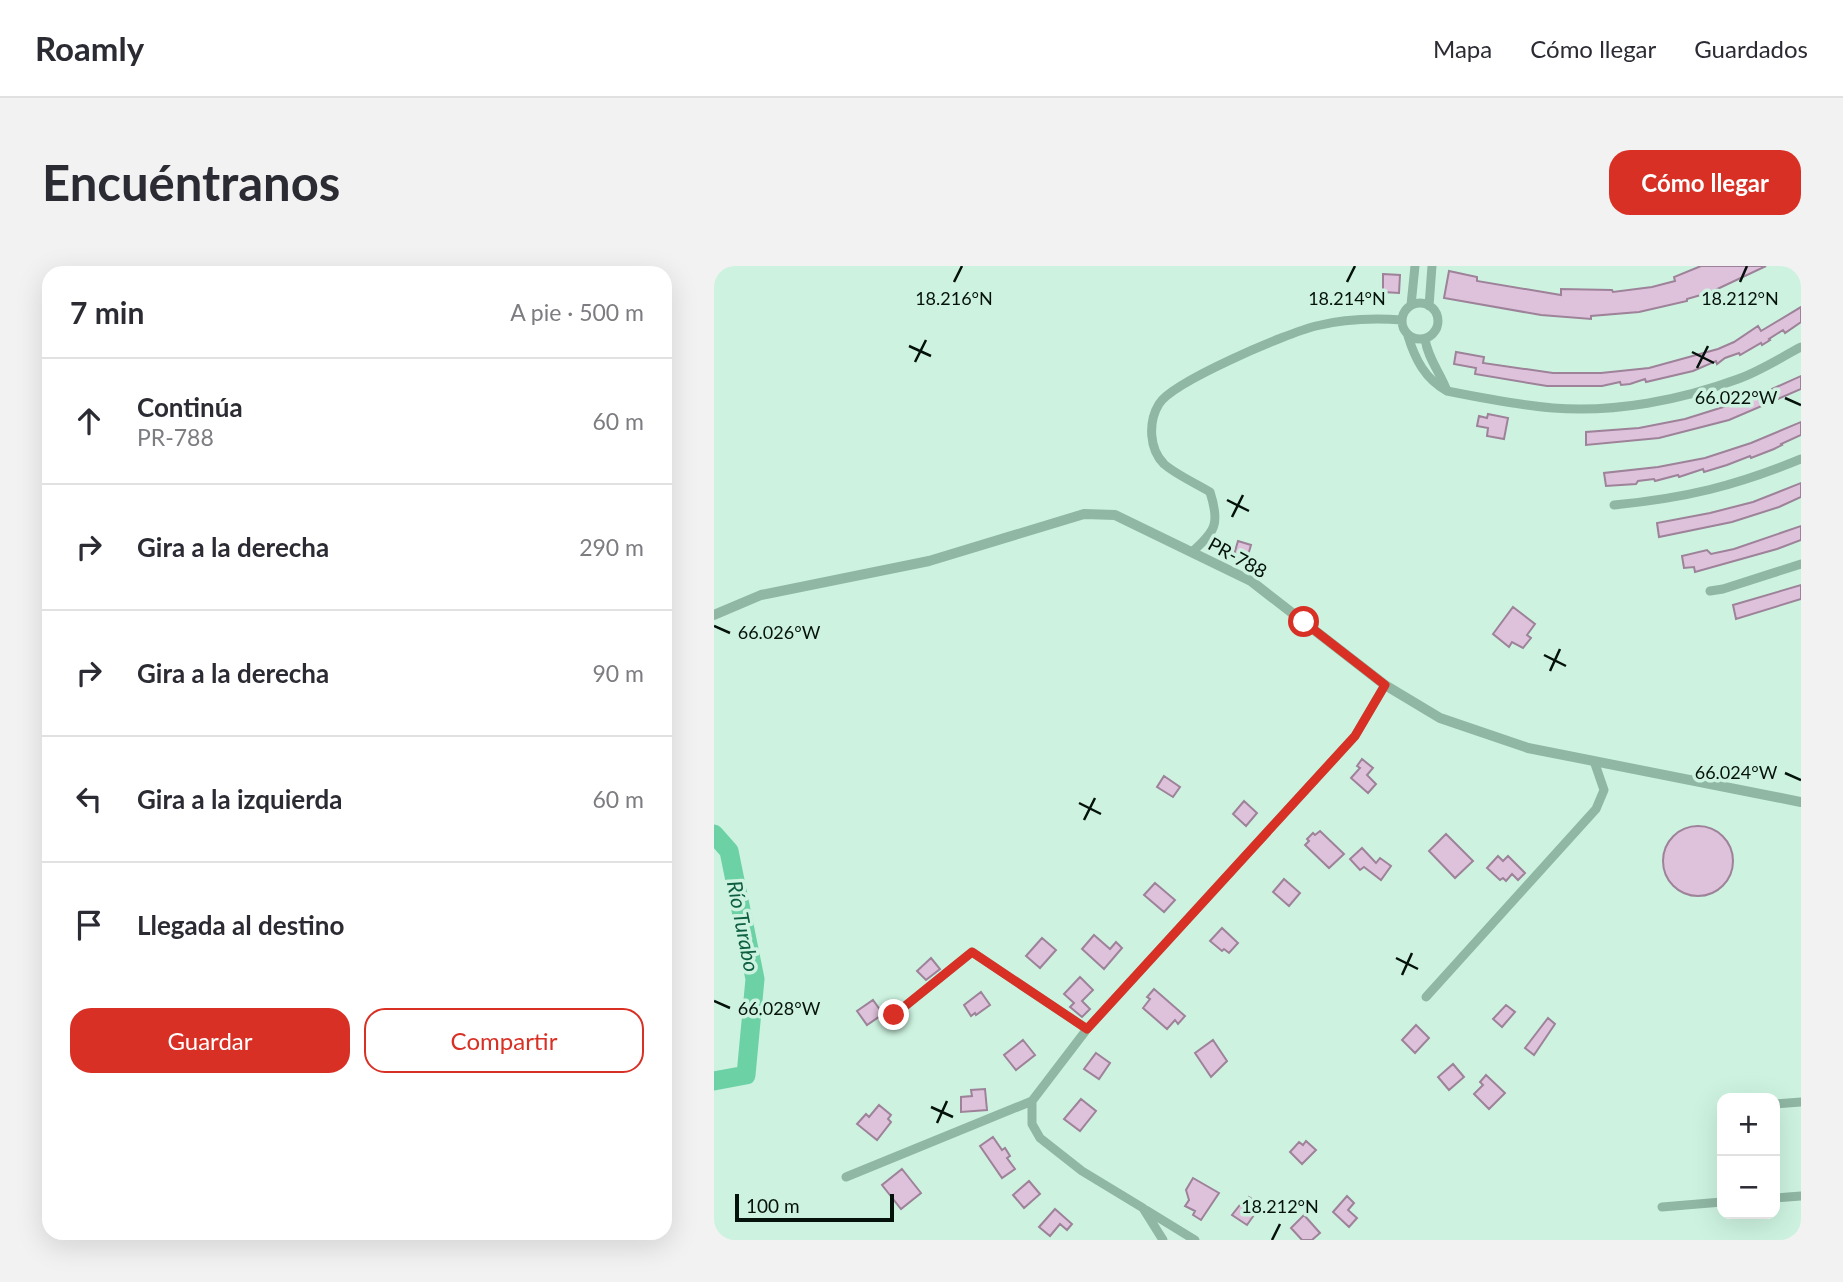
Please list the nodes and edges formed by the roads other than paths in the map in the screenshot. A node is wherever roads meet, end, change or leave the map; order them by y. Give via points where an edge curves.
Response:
1 (1415, 266) edge
2 (1432, 266) edge
3 (1411, 305) junction
4 (1429, 306) junction
5 (1402, 320) junction
6 (1408, 336) junction
7 (1425, 339) junction
8 (1801, 348) edge
9 (1430, 371) junction
10 (1801, 459) edge
11 (1614, 505) dead end
12 (1192, 552) junction
13 (1801, 564) edge
14 (1710, 591) dead end
15 (714, 615) edge
16 (1385, 685) junction
17 (1594, 761) junction
18 (1801, 802) edge
19 (1426, 997) dead end
20 (894, 1015) dead end
21 (1087, 1029) junction
22 (1031, 1101) junction
23 (1801, 1102) edge
24 (1780, 1104) edge
25 (846, 1177) dead end
26 (1801, 1196) edge
27 (1780, 1198) edge
28 (1717, 1202) edge
29 (1662, 1207) dead end
30 (1143, 1208) junction
31 (1163, 1240) edge
32 (1195, 1240) edge

1 - 3 street
2 - 4 street
3 - 4 street
3 - 5 street
4 - 7 street via 1437,315 1437,327
5 - 6 street
5 - 12 street via 1369,318 1316,326 1269,342 1176,387 1159,403 1150,427 1163,464 1210,492 1216,512 1207,539
6 - 7 street
6 - 9 street via 1414,354
7 - 9 street
8 - 9 street via 1740,378 1664,401 1603,408 1556,409 1447,391 1434,383
10 - 11 street via 1709,492
12 - 15 street, PR-788 / PR-788 via 1115,515 1084,514 929,561 761,594
12 - 16 street, PR-788 / PR-788 via 1251,581
13 - 14 street
16 - 17 street, PR-788 / PR-788 via 1440,718 1528,748
16 - 21 street via 1355,736
17 - 18 street, PR-788 / PR-788
17 - 19 street via 1604,790 1596,808
20 - 21 street via 972,952
21 - 22 street
22 - 25 street
22 - 30 street via 1031,1124 1040,1138 1082,1171
23 - 24 street
26 - 27 street
28 - 29 street
30 - 31 street
30 - 32 street

